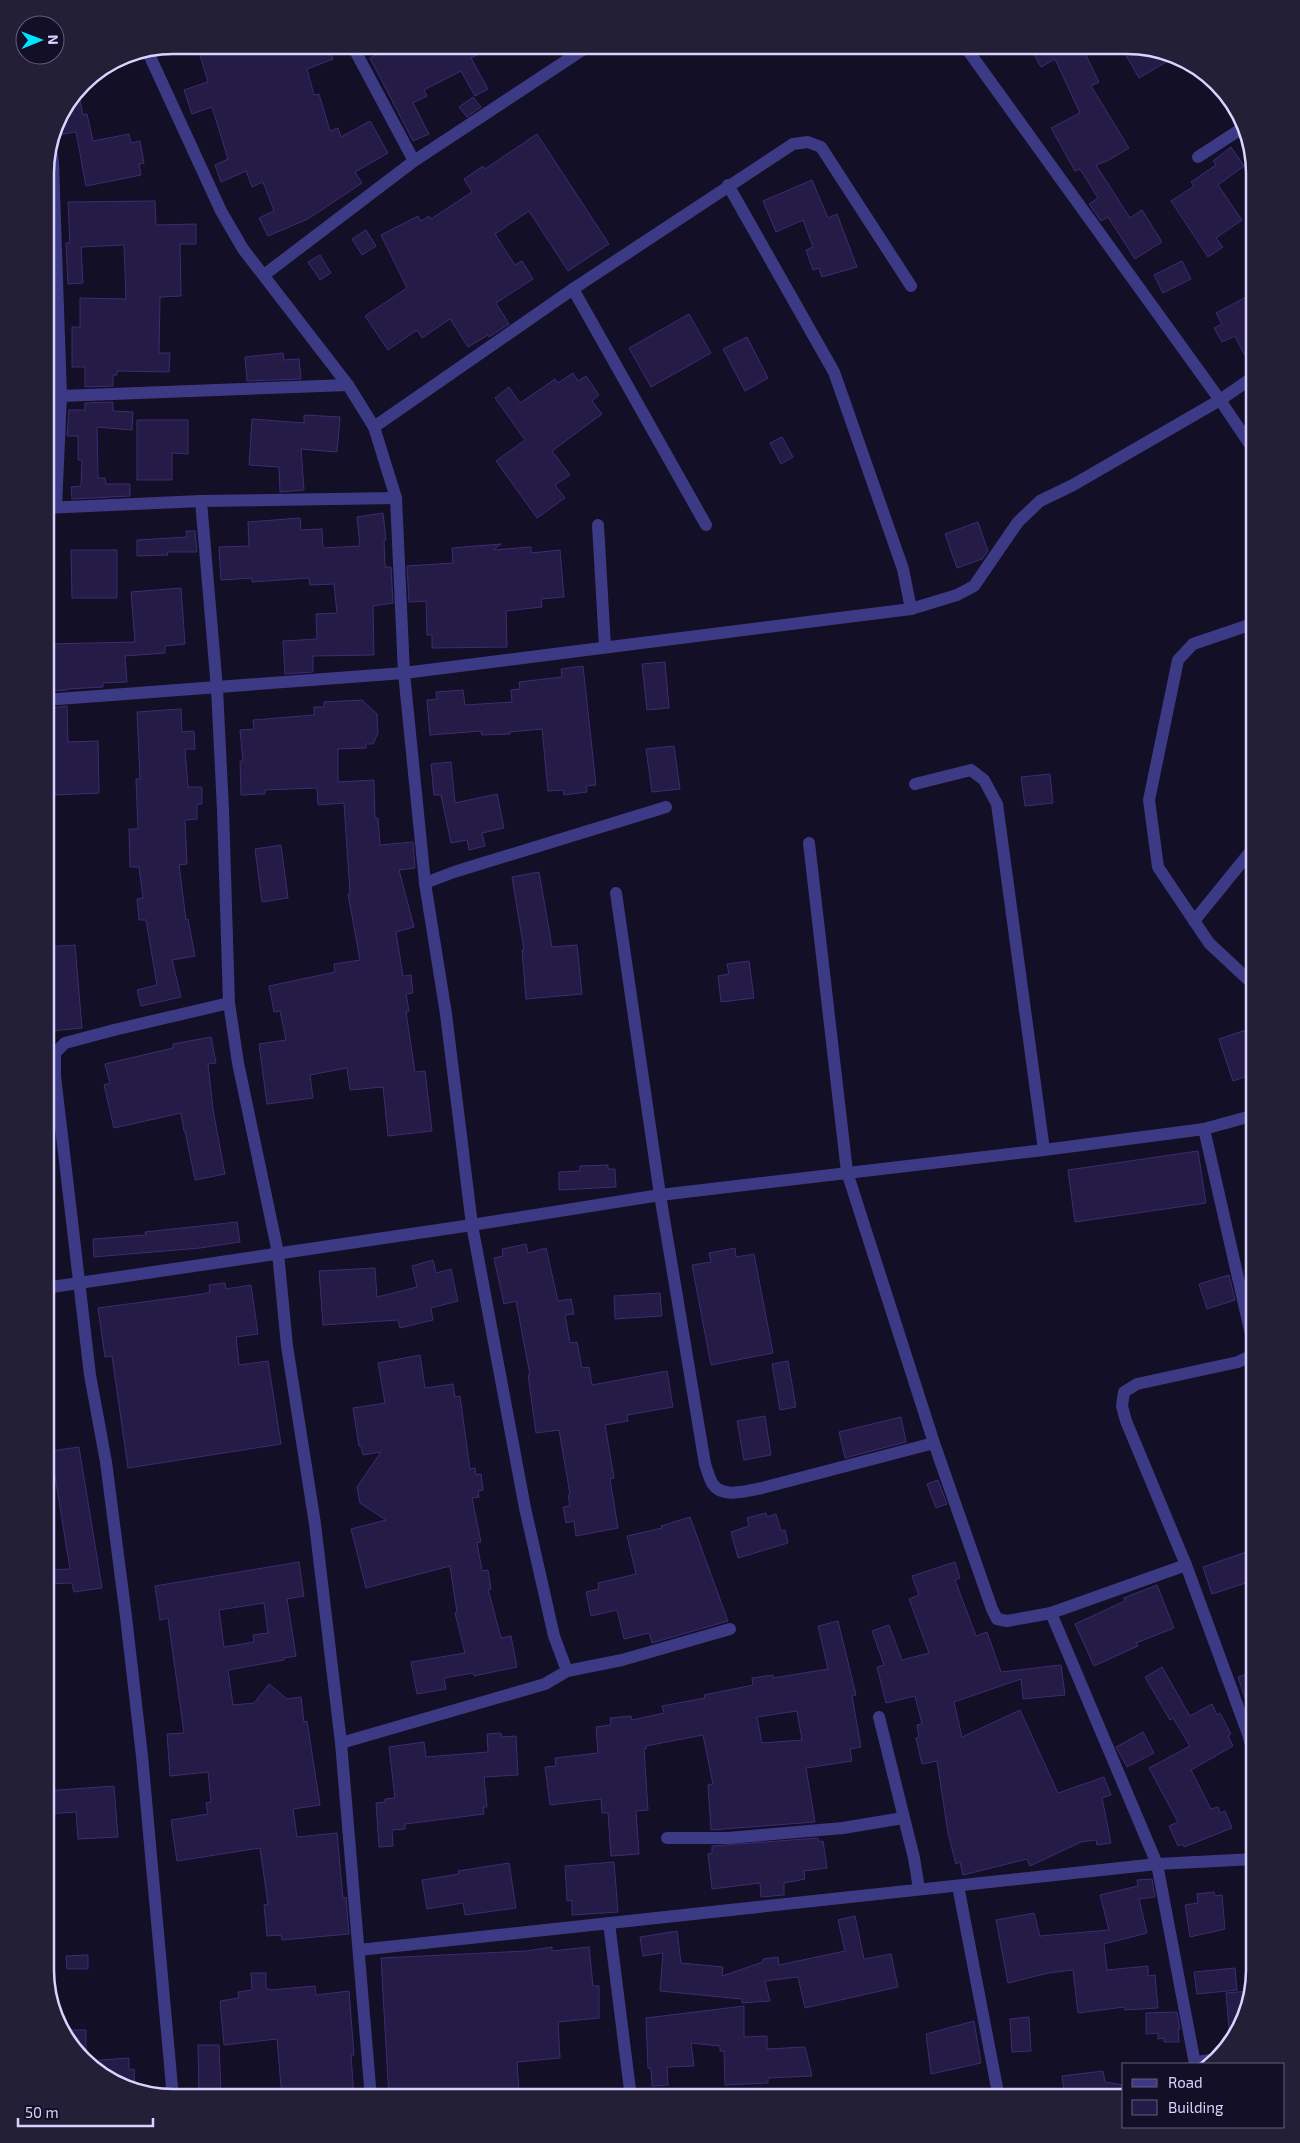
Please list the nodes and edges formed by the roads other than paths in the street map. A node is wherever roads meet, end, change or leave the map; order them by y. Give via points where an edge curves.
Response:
1 (357, 54) edge
2 (576, 54) edge
3 (970, 54) edge
4 (151, 56) edge
5 (1238, 131) edge
6 (1198, 157) dead end
7 (414, 161) junction
8 (728, 185) junction
9 (54, 193) edge
10 (264, 275) junction
11 (910, 286) dead end
12 (573, 290) junction
13 (1246, 382) edge
14 (348, 386) junction
15 (61, 396) junction
16 (1220, 400) junction
17 (374, 427) junction
18 (1246, 439) edge
19 (54, 467) edge
20 (396, 498) junction
21 (201, 501) junction
22 (54, 507) edge
23 (598, 525) dead end
24 (706, 525) dead end
25 (910, 608) junction
26 (1246, 626) edge
27 (605, 647) junction
28 (404, 673) junction
29 (216, 689) junction
30 (54, 699) edge
31 (915, 784) dead end
32 (666, 806) dead end
33 (809, 843) dead end
34 (1246, 857) edge
35 (425, 883) junction
36 (616, 893) dead end
37 (1194, 921) junction
38 (1246, 978) edge
39 (230, 1003) junction
40 (1246, 1117) edge
41 (1204, 1129) junction
42 (1044, 1150) junction
43 (848, 1172) junction
44 (660, 1194) junction
45 (472, 1225) junction
46 (278, 1253) junction
47 (80, 1282) junction
48 (54, 1286) edge
49 (1246, 1313) edge
50 (1246, 1357) edge
51 (934, 1443) junction
52 (1186, 1565) junction
53 (1051, 1613) junction
54 (730, 1629) dead end
55 (567, 1671) junction
56 (879, 1717) dead end
57 (1246, 1718) edge
58 (342, 1743) junction
59 (903, 1818) junction
60 (667, 1838) dead end
61 (1246, 1859) edge
62 (1157, 1864) junction
63 (958, 1886) junction
64 (919, 1889) junction
65 (608, 1922) junction
66 (359, 1950) junction
67 (1195, 2063) edge
68 (172, 2089) edge
69 (370, 2089) edge
70 (630, 2089) edge
71 (997, 2089) edge

1 - 7 street
2 - 7 street
3 - 16 street
4 - 10 street via 221,211 242,249
5 - 6 street
7 - 10 street
8 - 11 street via 793,144 808,142 821,147
8 - 12 street
8 - 25 street via 834,372 903,569
9 - 15 street
10 - 14 street
12 - 17 street
12 - 24 street
13 - 16 street
14 - 15 street
14 - 17 street
15 - 19 street
16 - 18 street
16 - 25 street via 1040,501 1018,522 974,586 957,596
17 - 20 street
20 - 21 street
20 - 28 street
21 - 22 street
21 - 29 street
23 - 27 street
25 - 27 street
26 - 37 street via 1193,644 1178,660 1149,800 1158,867
27 - 28 street
28 - 29 street
28 - 35 street
29 - 30 street
29 - 39 street
31 - 42 street via 971,770 984,780 997,804
32 - 35 street
33 - 43 street
34 - 37 street
35 - 45 street via 446,1014
36 - 44 street
37 - 38 street via 1209,944
39 - 46 street via 238,1063
39 - 47 street via 65,1043 55,1053
40 - 41 street
41 - 42 street
41 - 49 street
42 - 43 street
43 - 44 street
43 - 51 street
44 - 45 street
44 - 51 street via 705,1464 713,1484 724,1492 762,1488
45 - 46 street
45 - 55 street via 525,1508 554,1636
46 - 47 street via 99,1282
46 - 58 street via 287,1346 315,1524
47 - 48 street
47 - 68 street via 90,1375 106,1462 130,1647
50 - 52 street via 1228,1364 1137,1384 1124,1392 1122,1406 1126,1421
51 - 53 street via 997,1619 1007,1621
52 - 53 street
52 - 57 street
53 - 62 street
54 - 55 street via 622,1660
55 - 58 street via 545,1684
56 - 59 street
58 - 66 street
59 - 60 street via 842,1828 728,1838
59 - 64 street
61 - 62 street
62 - 63 street
62 - 67 street
63 - 64 street
63 - 71 street
64 - 65 street
65 - 66 street
65 - 70 street
66 - 69 street

